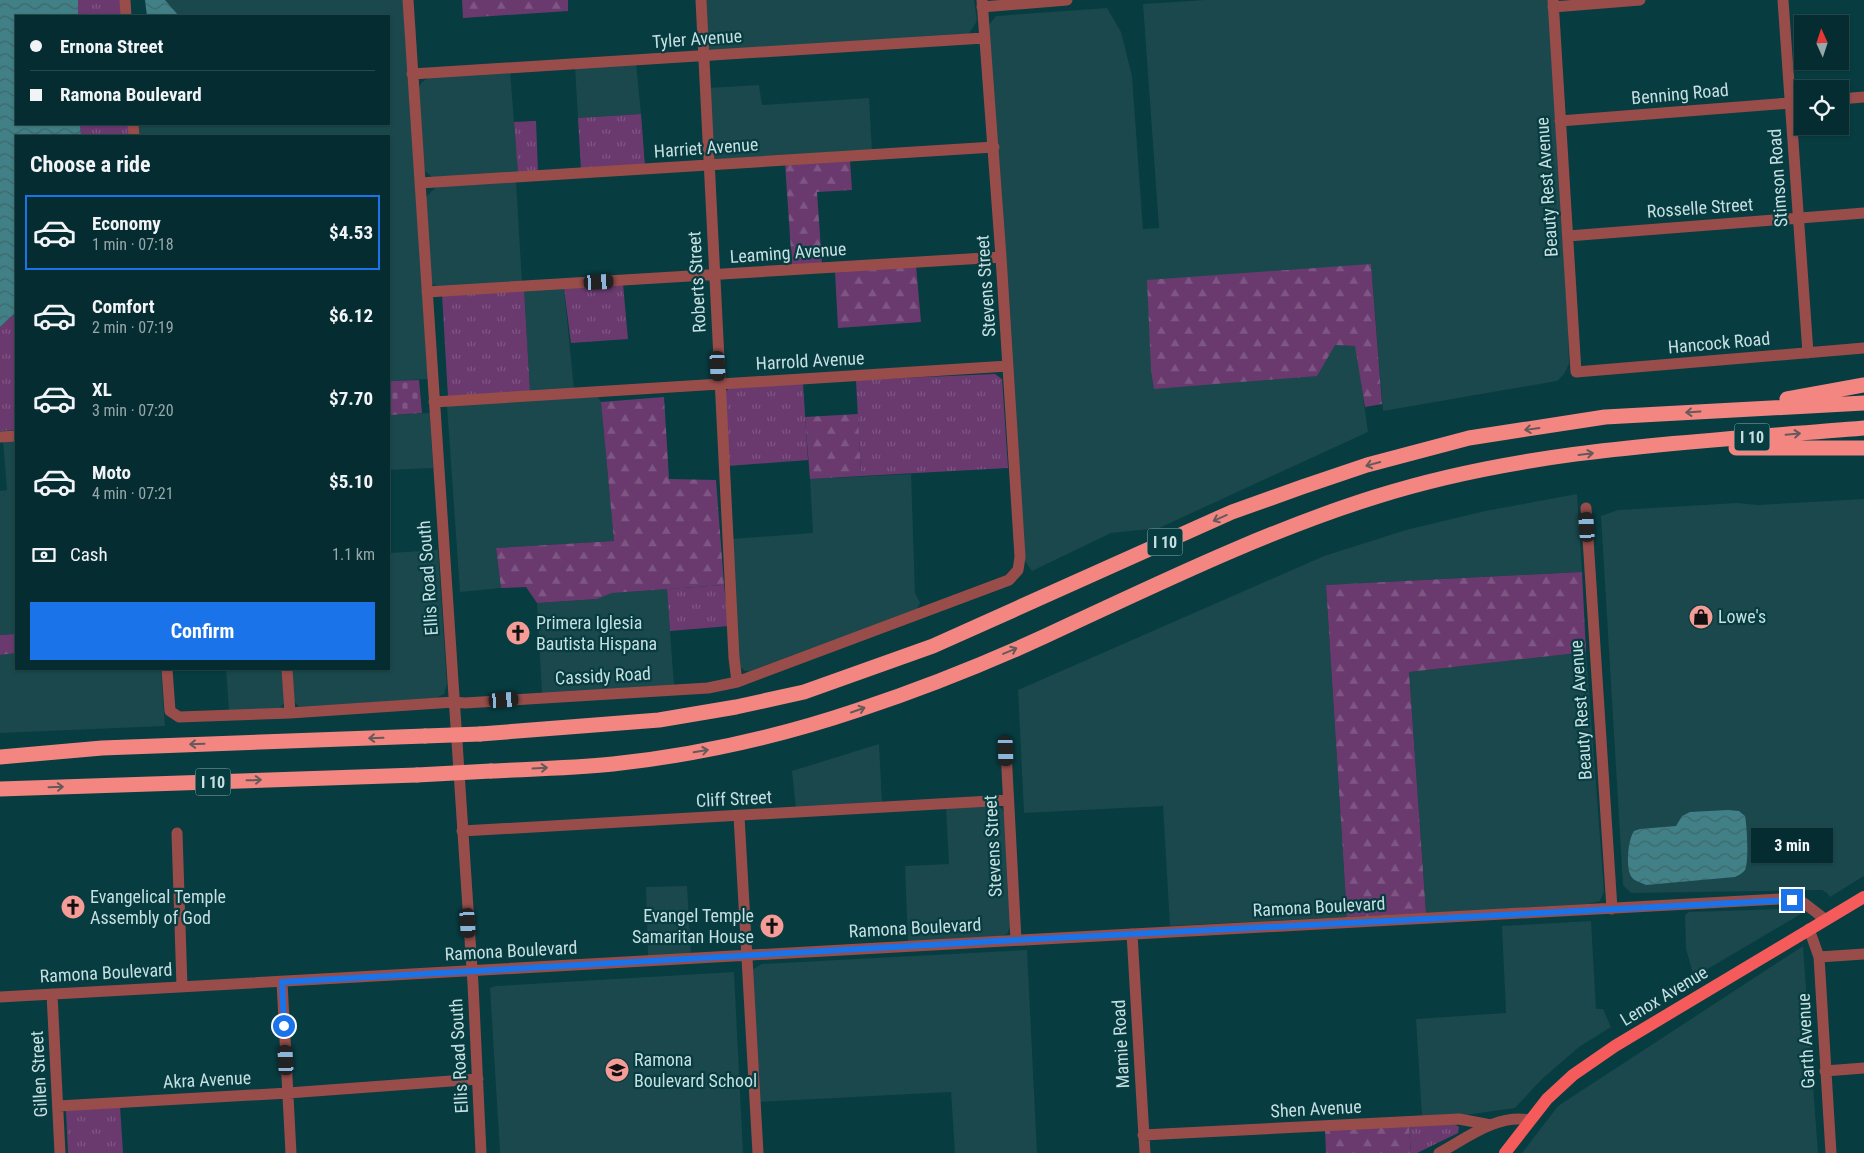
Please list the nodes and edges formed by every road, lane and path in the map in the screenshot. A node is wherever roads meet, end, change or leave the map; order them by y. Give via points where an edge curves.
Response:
1 (125, 0) edge
2 (408, 0) edge
3 (701, 0) edge
4 (1067, 0) edge
5 (1640, 0) edge
6 (1783, 0) edge
7 (982, 3) edge
8 (1553, 3) edge
9 (126, 15) edge
10 (984, 38) junction
11 (703, 56) junction
12 (412, 74) junction
13 (1864, 97) edge
14 (1849, 98) edge
15 (1790, 103) junction
16 (1794, 103) edge
17 (1560, 121) junction
18 (994, 147) junction
19 (709, 166) junction
20 (420, 183) junction
21 (1864, 213) edge
22 (1799, 218) junction
23 (1568, 236) junction
24 (1002, 257) junction
25 (714, 275) junction
26 (427, 292) junction
27 (1864, 348) edge
28 (1808, 353) junction
29 (1008, 366) junction
30 (1576, 372) joint
31 (719, 384) junction
32 (1864, 385) edge
33 (434, 402) junction
34 (1864, 403) edge
35 (1721, 410) junction
36 (1864, 428) edge
37 (15, 436) edge
38 (0, 438) edge
39 (1640, 447) junction
40 (1864, 448) edge
41 (1586, 508) dead end
42 (1018, 570) joint
43 (167, 670) edge
44 (287, 670) edge
45 (738, 682) junction
46 (454, 702) junction
47 (290, 713) junction
48 (0, 746) edge
49 (102, 748) junction
50 (1006, 751) dead end
51 (0, 757) edge
52 (0, 789) edge
53 (1008, 800) junction
54 (739, 816) junction
55 (462, 831) junction
56 (177, 833) dead end
57 (1864, 897) edge
58 (1612, 909) junction
59 (1826, 920) junction
60 (1809, 930) junction
61 (1132, 934) junction
62 (1016, 940) junction
63 (1864, 954) edge
64 (747, 955) junction
65 (1819, 957) junction
66 (471, 971) junction
67 (282, 982) junction
68 (182, 987) junction
69 (52, 994) junction
70 (0, 996) edge
71 (1864, 1068) edge
72 (1825, 1071) junction
73 (478, 1079) junction
74 (288, 1094) junction
75 (58, 1106) junction
76 (1529, 1120) junction
77 (1490, 1125) junction
78 (1143, 1135) junction
79 (60, 1153) edge
80 (291, 1153) edge
81 (482, 1153) edge
82 (758, 1153) edge
83 (1144, 1153) edge
84 (1439, 1153) edge
85 (1505, 1153) edge
86 (1831, 1153) edge

1 - 9 street
2 - 12 street, Ellis Road South
3 - 11 street, Roberts Street
4 - 7 street
5 - 8 street
6 - 15 street, Stimson Road
7 - 10 street, Stevens Street
8 - 17 street, Beauty Rest Avenue
10 - 11 street, Tyler Avenue
10 - 18 street, Stevens Street
11 - 12 street, Tyler Avenue
11 - 19 street, Roberts Street
12 - 20 street, Ellis Road South
13 - 14 street
15 - 16 street, Benning Road
15 - 17 street, Benning Road
15 - 22 street, Stimson Road
17 - 23 street, Beauty Rest Avenue
18 - 19 street, Harriet Avenue
18 - 24 street, Stevens Street
19 - 20 street, Harriet Avenue
19 - 25 street, Roberts Street
20 - 26 street, Ellis Road South
21 - 22 street, Rosselle Street
22 - 23 street, Rosselle Street
22 - 28 street, Stimson Road
23 - 30 street, Beauty Rest Avenue
24 - 25 street, Leaming Avenue
24 - 29 street, Stevens Street
25 - 26 street, Leaming Avenue
25 - 31 street, Roberts Street
26 - 33 street, Ellis Road South
27 - 28 street, Hancock Road
28 - 30 street, Hancock Road
29 - 31 street, Harrold Avenue
29 - 42 street, Stevens Street via 1020,557
31 - 33 street, Harrold Avenue
31 - 45 street, Roberts Street
32 - 35 highway
33 - 46 street, Ellis Road South
34 - 35 highway, I 10
35 -> 49 highway, I 10, bridge via 1605,417 1469,438 1367,465 1232,512 933,646 804,692 736,707 659,720 480,734
39 -> 36 highway, I 10
37 - 38 street
39 - 40 highway
52 -> 39 highway, I 10, bridge via 611,764 748,742 857,711 910,691 1069,626 1258,540 1376,496 1503,465
41 - 58 street, Beauty Rest Avenue
42 - 45 street, Cassidy Road via 1009,580 992,587
43 - 47 street, Cassidy Road via 170,711 178,717
44 - 47 street
45 - 46 street, Cassidy Road via 708,688
46 - 47 street, Cassidy Road
46 - 55 street, Ellis Road South
48 - 49 highway
49 - 51 highway, I 10
50 - 53 street, Stevens Street
53 - 54 street, Cliff Street
53 - 62 street, Stevens Street
54 - 55 street, Cliff Street
54 - 64 street
55 - 66 street, Ellis Road South
56 - 68 street
57 - 59 main road, Lenox Avenue
58 - 59 street, Ramona Boulevard via 1786,900 1804,903
58 - 61 street, Ramona Boulevard
59 - 60 main road, Lenox Avenue
60 - 65 street, Garth Avenue
60 - 76 main road, Lenox Avenue via 1599,1056 1573,1075
61 - 62 street, Ramona Boulevard
61 - 78 street, Mamie Road
62 - 64 street, Ramona Boulevard
63 - 65 street
64 - 66 street, Ramona Boulevard
64 - 82 street
65 - 72 street, Garth Avenue
66 - 67 street, Ramona Boulevard
66 - 73 street, Ellis Road South
67 - 68 street, Ramona Boulevard
67 - 74 street
68 - 69 street, Ramona Boulevard
69 - 70 street, Ramona Boulevard
69 - 75 street, Gillen Street
71 - 72 street
72 - 86 street, Garth Avenue
73 - 74 street, Akra Avenue
73 - 81 street, Ellis Road South
74 - 75 street, Akra Avenue
74 - 80 street
75 - 79 street, Gillen Street
76 - 77 street via 1517,1118
76 - 85 main road, Lenox Avenue
77 - 78 street, Shen Avenue via 1459,1119
77 - 84 street
78 - 83 street, Mamie Road

